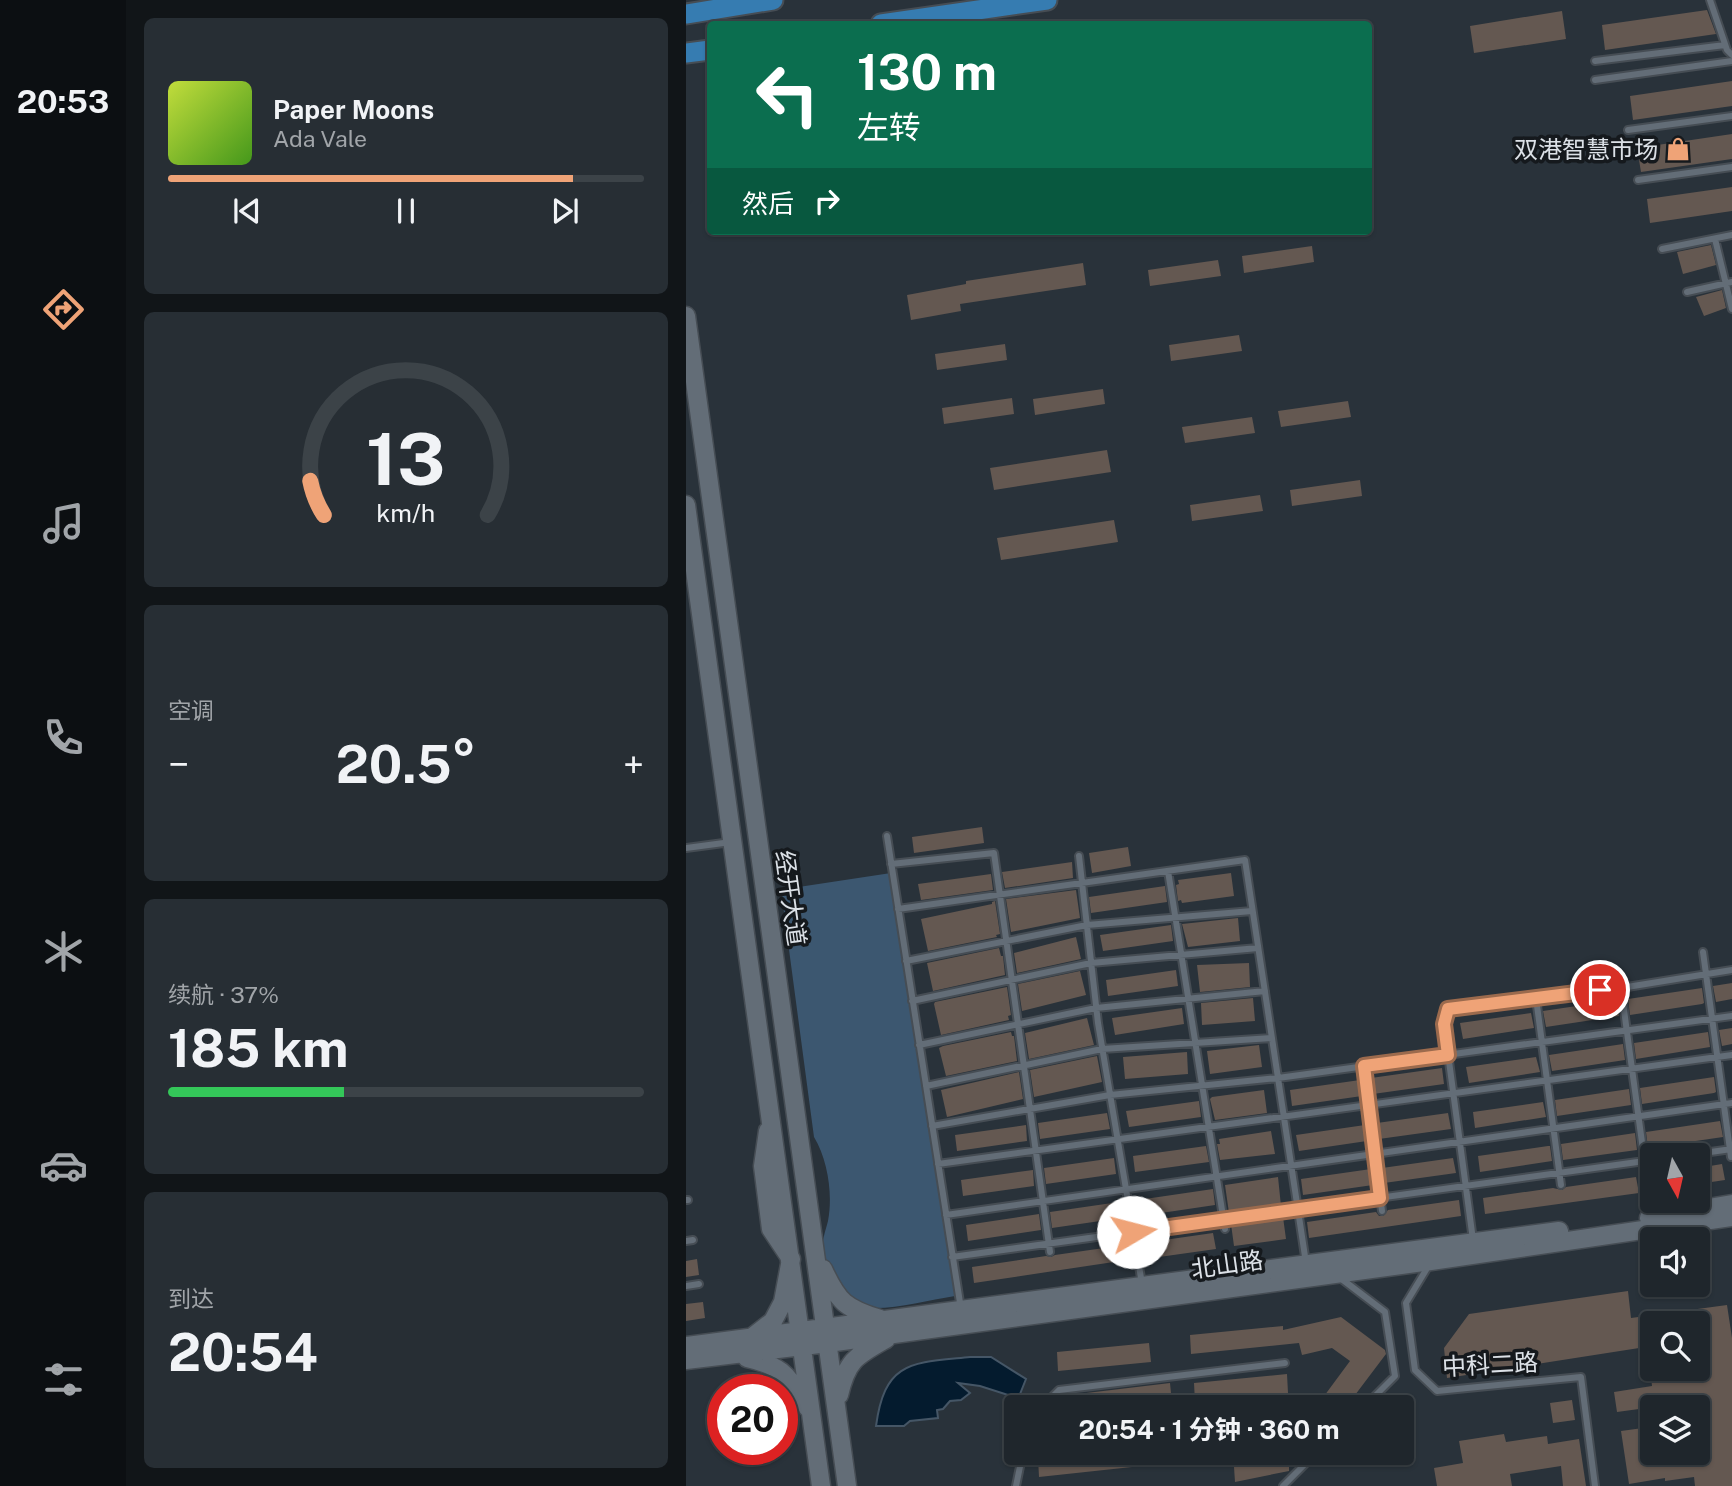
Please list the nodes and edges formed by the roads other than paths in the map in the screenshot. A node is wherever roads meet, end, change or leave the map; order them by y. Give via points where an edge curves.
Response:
1 (773, 0) edge
2 (1047, 0) edge
3 (1710, 0) edge
4 (686, 15) edge
5 (902, 21) edge
6 (1725, 45) junction
7 (707, 50) edge
8 (686, 53) edge
9 (1732, 55) edge
10 (1595, 61) dead end
11 (1732, 61) edge
12 (1595, 80) dead end
13 (1732, 116) edge
14 (1628, 130) dead end
15 (1732, 167) edge
16 (1638, 180) dead end
17 (1732, 235) edge
18 (1715, 239) junction
19 (1661, 249) dead end
20 (1729, 283) edge
21 (1687, 292) dead end
22 (1732, 309) edge
23 (686, 316) edge
24 (686, 505) edge
25 (887, 836) dead end
26 (733, 842) junction
27 (686, 848) edge
28 (1079, 856) dead end
29 (891, 864) junction
30 (1168, 871) junction
31 (1082, 883) junction
32 (1000, 895) junction
33 (898, 909) junction
34 (1252, 911) junction
35 (1176, 918) junction
36 (1087, 925) junction
37 (1006, 941) junction
38 (1258, 948) junction
39 (1703, 952) dead end
40 (1182, 955) junction
41 (906, 961) junction
42 (1091, 963) junction
43 (1732, 970) edge
44 (1706, 974) junction
45 (1012, 980) junction
46 (1621, 988) junction
47 (1265, 992) junction
48 (1536, 998) junction
49 (1189, 999) junction
50 (912, 1000) junction
51 (1096, 1009) junction
52 (1732, 1016) edge
53 (1712, 1018) junction
54 (1018, 1025) junction
55 (1627, 1030) junction
56 (1272, 1038) junction
57 (1542, 1042) junction
58 (1196, 1043) junction
59 (919, 1045) junction
60 (1102, 1049) junction
61 (1448, 1055) junction
62 (1732, 1055) edge
63 (1718, 1057) junction
64 (1023, 1065) junction
65 (1364, 1066) junction
66 (1632, 1069) junction
67 (1278, 1079) junction
68 (1547, 1080) junction
69 (926, 1086) junction
70 (1202, 1086) junction
71 (1453, 1093) junction
72 (1110, 1095) junction
73 (1728, 1104) edge
74 (1369, 1105) junction
75 (1030, 1109) junction
76 (1284, 1116) junction
77 (1639, 1117) junction
78 (932, 1126) junction
79 (1209, 1126) junction
80 (1553, 1129) junction
81 (1117, 1139) junction
82 (1460, 1142) junction
83 (1644, 1143) edge
84 (1035, 1150) junction
85 (1731, 1152) edge
86 (1375, 1154) junction
87 (1710, 1154) edge
88 (1640, 1162) edge
89 (938, 1164) junction
90 (1291, 1166) junction
91 (1559, 1173) junction
92 (1217, 1177) junction
93 (1561, 1185) dead end
94 (1466, 1186) junction
95 (1126, 1189) junction
96 (1380, 1198) junction
97 (1043, 1201) junction
98 (1732, 1204) edge
99 (1298, 1209) junction
100 (1382, 1211) dead end
101 (1652, 1213) edge
102 (946, 1215) junction
103 (1732, 1217) edge
104 (1652, 1218) junction
105 (1224, 1220) junction
106 (1225, 1229) dead end
107 (1133, 1232) junction
108 (1473, 1242) junction
109 (1049, 1248) junction
110 (815, 1249) junction
111 (953, 1257) junction
112 (791, 1259) junction
113 (1431, 1261) junction
114 (1306, 1265) junction
115 (1335, 1274) junction
116 (699, 1284) dead end
117 (686, 1286) edge
118 (1142, 1286) junction
119 (961, 1311) junction
120 (890, 1328) junction
121 (827, 1336) junction
122 (751, 1338) junction
123 (802, 1339) junction
124 (686, 1346) edge
125 (733, 1355) junction
126 (686, 1360) edge
127 (1285, 1363) dead end
128 (1054, 1395) edge
129 (1376, 1395) edge
130 (836, 1408) junction
131 (812, 1414) junction
132 (1020, 1465) edge
133 (1304, 1465) edge
134 (821, 1486) edge
135 (847, 1486) edge
136 (1016, 1486) edge
137 (1283, 1486) edge
138 (1595, 1486) edge

1 - 4 main road
2 - 5 main road
3 - 6 lane
6 - 9 lane
6 - 10 lane
7 - 8 main road
11 - 12 lane
13 - 14 lane
15 - 16 lane
17 - 18 lane
18 - 19 lane
18 - 20 lane
20 - 21 lane
20 - 22 lane
23 - 110 main road, 经开大道
24 - 26 main road, 经开大道
25 - 29 lane
26 - 27 lane
26 - 112 main road, 经开大道
28 - 31 lane
29 - 32 lane via 994,853
29 - 33 lane
30 - 31 lane
30 - 34 lane via 1245,860
30 - 35 lane
31 - 32 lane
31 - 36 lane
32 - 33 lane
32 - 37 lane
33 - 41 lane
34 - 35 lane
34 - 38 lane
35 - 36 lane
35 - 40 lane
36 - 37 lane
36 - 42 lane
37 - 41 lane
37 - 45 lane
38 - 40 lane
38 - 47 lane
39 - 44 lane
40 - 42 lane
40 - 49 lane
41 - 50 lane
42 - 45 lane
42 - 51 lane
43 - 44 lane
44 - 46 lane
44 - 53 lane
45 - 50 lane
45 - 54 lane
46 - 48 lane
46 - 55 lane
47 - 49 lane
47 - 56 lane
48 - 57 lane
48 - 61 lane via 1448,1009 1444,1024
49 - 51 lane
49 - 58 lane
50 - 59 lane
51 - 54 lane
51 - 60 lane
52 - 53 lane
53 - 55 lane
53 - 63 lane
54 - 59 lane
54 - 64 lane
55 - 57 lane
55 - 66 lane
56 - 58 lane
56 - 67 lane
57 - 61 lane
57 - 68 lane
58 - 60 lane
58 - 70 lane
59 - 69 lane
60 - 64 lane
60 - 72 lane
61 - 65 lane
61 - 71 lane
62 - 63 lane
63 - 66 lane
63 - 73 lane
64 - 69 lane
64 - 75 lane
65 - 67 lane
65 - 74 lane
66 - 68 lane
66 - 77 lane
67 - 70 lane
67 - 76 lane
68 - 71 lane
68 - 80 lane
69 - 78 lane
70 - 72 lane
70 - 79 lane
71 - 74 lane
71 - 82 lane
72 - 75 lane
72 - 81 lane
73 - 77 lane
73 - 85 lane
74 - 76 lane
74 - 86 lane
75 - 78 lane
75 - 84 lane
76 - 79 lane
76 - 90 lane
77 - 80 lane
77 - 83 lane
78 - 89 lane
79 - 81 lane
79 - 92 lane
80 - 82 lane
80 - 91 lane
81 - 84 lane
81 - 95 lane
82 - 86 lane
82 - 94 lane
84 - 89 lane
84 - 97 lane
85 - 87 lane
86 - 90 lane
86 - 96 lane
88 - 91 lane
89 - 102 lane
90 - 92 lane
90 - 99 lane
91 - 93 lane
91 - 94 lane
92 - 95 lane
92 - 105 lane
94 - 96 lane
94 - 108 lane
95 - 97 lane
95 - 107 lane
96 - 99 lane
96 - 100 lane
97 - 102 lane
97 - 109 lane
98 - 104 main road, 北山路
99 - 105 lane
99 - 114 lane
101 - 104 lane
102 - 111 lane
103 - 113 main road, 北山路
104 - 108 main road, 北山路
105 - 106 lane
105 - 107 lane
107 - 109 lane
107 - 118 lane
108 - 114 main road, 北山路
109 - 111 lane
110 - 120 main road via 841,1303
110 - 121 main road, 经开大道
111 - 119 lane
112 - 122 main road via 783,1302 773,1321
112 - 123 main road, 经开大道
113 - 115 main road, 北山路
113 - 138 lane, 中科二路 via 1406,1303 1415,1370 1437,1391 1581,1377
114 - 118 main road, 北山路
115 - 120 main road, 北山路
115 - 129 lane via 1385,1312 1395,1376
116 - 117 lane
118 - 119 main road, 北山路
119 - 120 main road, 北山路
120 - 121 main road, 北山路
120 - 130 main road via 844,1373
121 - 123 main road, 北山路
121 - 130 main road, 经开大道
122 - 123 main road, 北山路
122 - 124 main road, 北山路
123 - 125 main road, 北山路
123 - 131 main road, 经开大道
125 - 126 main road, 北山路
125 - 131 main road via 772,1364 786,1374
127 - 128 lane via 1059,1390
130 - 135 main road, 经开大道
131 - 134 main road, 经开大道
132 - 136 lane
133 - 137 lane

